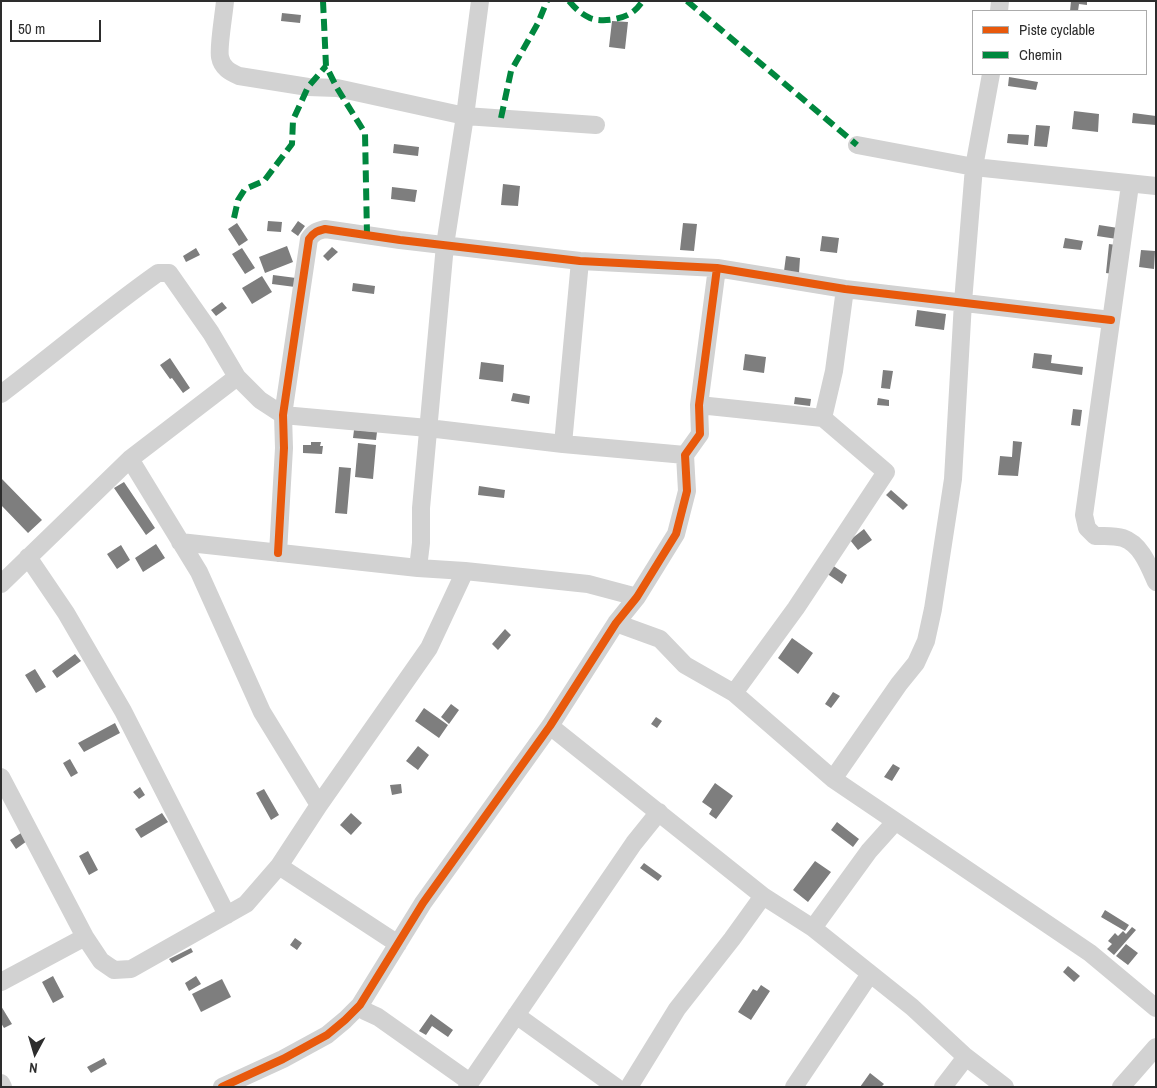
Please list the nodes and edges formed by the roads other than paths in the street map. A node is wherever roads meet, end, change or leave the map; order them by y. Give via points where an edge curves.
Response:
1 (225, 1) edge
2 (480, 1) edge
3 (991, 75) edge
4 (465, 116) junction
5 (596, 125) dead end
6 (857, 145) dead end
7 (974, 167) junction
8 (1130, 184) junction
9 (1156, 186) edge
10 (445, 245) junction
11 (580, 261) junction
12 (717, 268) junction
13 (845, 289) junction
14 (963, 302) junction
15 (1111, 320) junction
16 (238, 377) junction
17 (1, 394) edge
18 (699, 404) junction
19 (284, 415) junction
20 (823, 418) junction
21 (428, 428) junction
22 (562, 444) junction
23 (685, 455) junction
24 (130, 459) junction
25 (180, 542) junction
26 (278, 553) junction
27 (28, 557) junction
28 (418, 568) junction
29 (464, 571) junction
30 (1156, 582) edge
31 (1, 584) edge
32 (637, 597) junction
33 (616, 623) junction
34 (734, 692) junction
35 (550, 726) junction
36 (1, 777) edge
37 (833, 779) junction
38 (319, 805) junction
39 (659, 812) junction
40 (895, 822) junction
41 (279, 866) junction
42 (763, 896) junction
43 (227, 915) junction
44 (813, 928) junction
45 (85, 937) junction
46 (398, 944) junction
47 (870, 974) junction
48 (1, 982) edge
49 (360, 1005) junction
50 (1156, 1008) edge
51 (516, 1015) junction
52 (1156, 1047) edge
53 (966, 1057) junction
54 (1, 1083) edge
55 (469, 1084) edge
56 (3, 1087) edge
57 (222, 1087) edge
58 (616, 1087) edge
59 (629, 1087) edge
60 (794, 1087) edge
61 (944, 1087) edge
62 (1004, 1087) edge
63 (1121, 1087) edge

1 - 4 street via 220,56 230,72 308,87 337,88
2 - 4 street
3 - 7 street
4 - 5 street
4 - 10 street
6 - 7 street
7 - 8 street
7 - 14 street
8 - 9 street
8 - 15 street
10 - 11 street
10 - 19 street via 325,229 314,232 309,239
10 - 21 street
11 - 12 street
11 - 22 street
12 - 13 street
12 - 18 street
13 - 14 street
13 - 20 street via 834,371
14 - 15 street
14 - 37 street via 953,479 926,641 916,663
15 - 30 street via 1084,515 1087,528 1094,536 1124,538 1138,548
16 - 17 street via 169,273 164,272 117,302
16 - 19 street via 260,400
16 - 24 street
18 - 20 street
18 - 23 street via 700,434
19 - 21 street
19 - 26 street
20 - 34 street via 886,472 796,608
21 - 22 street
21 - 28 street
22 - 23 street
23 - 32 street via 687,491 676,534
24 - 25 street
24 - 27 street
25 - 26 street
25 - 38 street via 199,572 262,712
26 - 28 street
27 - 31 street
27 - 43 street via 66,613 123,710
28 - 29 street
29 - 32 street via 588,584
29 - 38 street via 429,648
32 - 33 street
33 - 34 street via 660,639 685,665
33 - 35 street
34 - 37 street
35 - 39 street
35 - 46 street via 422,903
36 - 45 street
37 - 40 street
38 - 41 street
39 - 42 street
39 - 51 street via 634,843
40 - 44 street via 869,851
40 - 50 street via 1090,953
41 - 43 street via 246,904
41 - 46 street
42 - 44 street
42 - 59 street via 677,1008
43 - 45 street via 131,969 114,970 101,961
44 - 47 street
45 - 48 street
46 - 49 street
47 - 53 street via 912,1007
47 - 60 street
49 - 55 street
49 - 57 street via 327,1034
51 - 55 street
51 - 58 street
52 - 63 street
53 - 61 street
53 - 62 street
54 - 56 street

